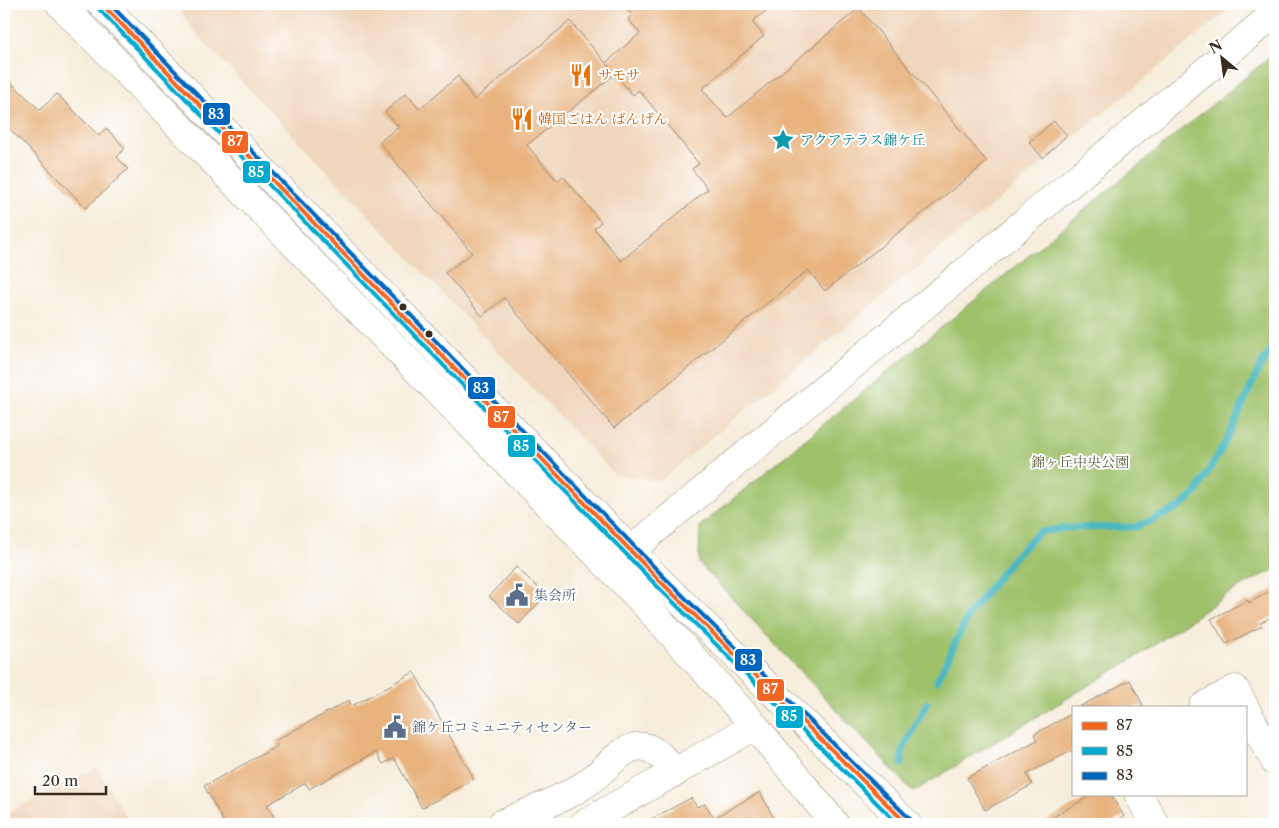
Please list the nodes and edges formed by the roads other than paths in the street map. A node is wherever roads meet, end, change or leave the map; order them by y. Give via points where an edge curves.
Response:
1 (60, 4) edge
2 (102, 4) edge
3 (1275, 13) edge
4 (631, 549) junction
5 (611, 568) junction
6 (1205, 706) edge
7 (1244, 706) edge
8 (1246, 709) edge
9 (755, 726) junction
10 (1275, 762) edge
11 (675, 773) junction
12 (1139, 796) edge
13 (501, 824) edge
14 (584, 824) edge
15 (834, 824) edge
16 (907, 824) edge
17 (1155, 824) edge

1 - 5 street
2 - 4 street
3 - 4 street
4 - 5 street
4 - 16 street
5 - 9 street
6 - 7 street via 1235,689
8 - 10 street
9 - 11 street
9 - 15 street
11 - 13 street via 658,754 642,747 626,750 582,786
11 - 14 street
12 - 17 street

